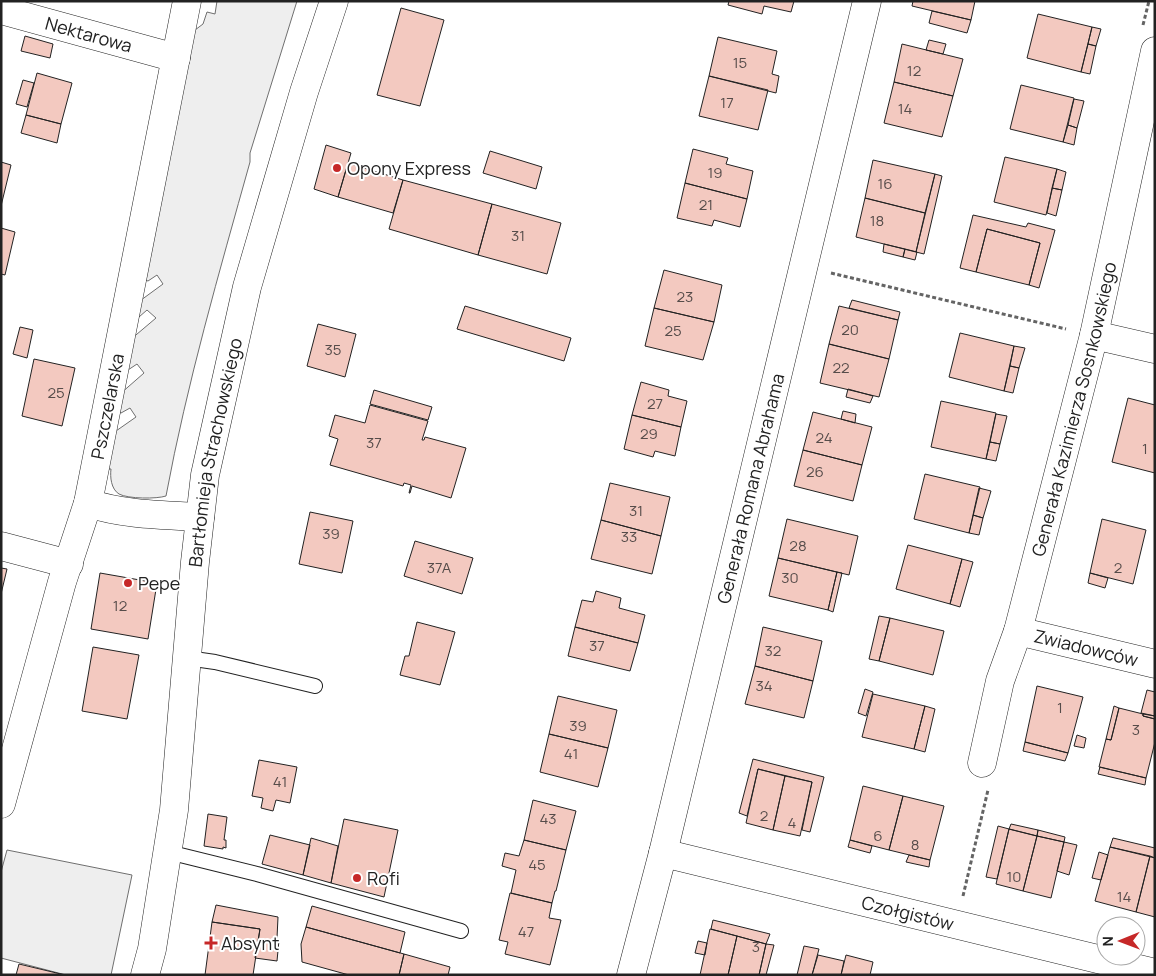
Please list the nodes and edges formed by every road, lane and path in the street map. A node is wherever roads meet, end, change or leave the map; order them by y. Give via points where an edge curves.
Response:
1 (187, 1) edge
2 (334, 1) edge
3 (867, 1) edge
4 (1, 10) edge
5 (1155, 51) edge
6 (176, 58) junction
7 (802, 267) junction
8 (1094, 335) junction
9 (1155, 349) edge
10 (88, 503) junction
11 (200, 517) junction
12 (1, 546) edge
13 (68, 564) junction
14 (1018, 631) junction
15 (187, 658) junction
16 (1155, 664) edge
17 (315, 686) dead end
18 (986, 773) joint
19 (1, 804) edge
20 (168, 852) junction
21 (663, 853) junction
22 (956, 924) junction
23 (461, 931) dead end
24 (1155, 973) edge
25 (145, 975) edge
26 (631, 975) edge

1 - 6 street, Pszczelarska
2 - 11 street, Bartłomieja Strachowskiego via 247,287 205,475
3 - 7 street, Generała Romana Abrahama
4 - 6 street, Nektarowa
5 - 8 street, Generała Kazimierza Sosnkowskiego
6 - 10 street, Pszczelarska
7 - 8 path
7 - 21 street, Generała Romana Abrahama
8 - 9 street
8 - 14 street, Generała Kazimierza Sosnkowskiego
10 - 11 street via 108,510
10 - 13 street, Pszczelarska
11 - 15 street, Bartłomieja Strachowskiego
12 - 13 street
13 - 19 street, Pszczelarska
14 - 16 street, Zwiadowców
14 - 18 street, Generała Kazimierza Sosnkowskiego via 1000,681
15 - 17 lane
15 - 20 street, Bartłomieja Strachowskiego
18 - 22 path
20 - 23 lane
20 - 25 street, Bartłomieja Strachowskiego
21 - 22 street, Czołgistów
21 - 26 street, Generała Romana Abrahama
22 - 24 street, Czołgistów

